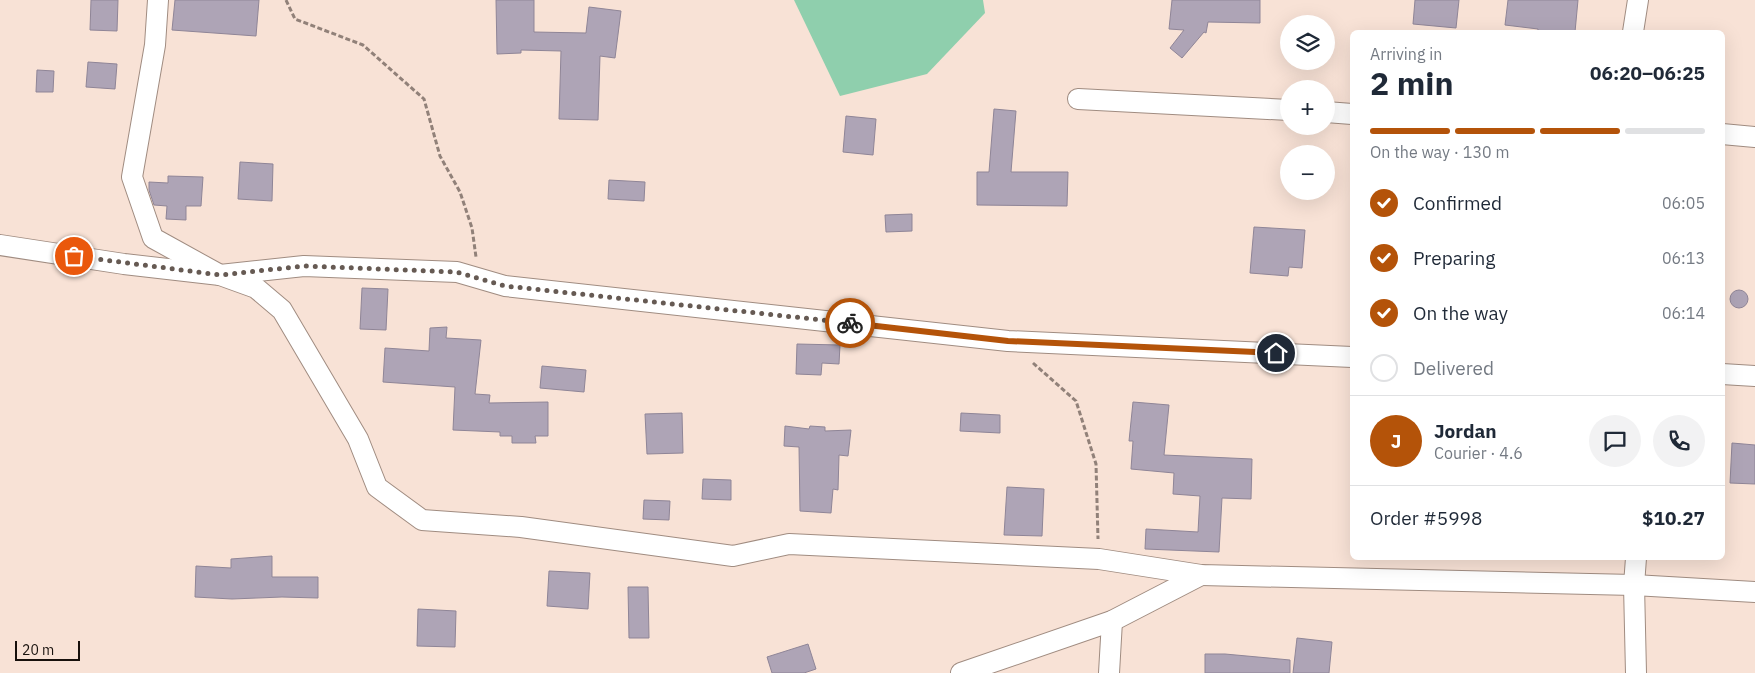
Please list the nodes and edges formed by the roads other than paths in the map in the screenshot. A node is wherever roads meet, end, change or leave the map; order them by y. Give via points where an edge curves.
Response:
1 (158, 0) edge
2 (1638, 0) edge
3 (1634, 30) edge
4 (1078, 99) dead end
5 (1280, 110) edge
6 (1335, 113) edge
7 (1350, 114) edge
8 (1725, 134) edge
9 (1755, 137) edge
10 (0, 245) edge
11 (220, 275) junction
12 (1350, 357) edge
13 (1725, 374) edge
14 (1755, 376) edge
15 (1636, 560) edge
16 (1201, 575) junction
17 (1634, 585) junction
18 (1755, 592) edge
19 (1112, 621) junction
20 (961, 673) edge
21 (1109, 673) edge
22 (1636, 673) edge

1 - 11 street via 155,45 132,177 153,238
2 - 3 street
4 - 5 street
6 - 7 street
8 - 9 street
10 - 11 street
11 - 12 street via 304,266 456,272 505,286 1008,341
11 - 16 street via 256,288 282,310 358,439 377,487 422,520 521,527 733,556 789,544 1099,559
13 - 14 street
15 - 17 street
16 - 17 street
16 - 19 street
17 - 18 street
17 - 22 street
19 - 20 street
19 - 21 street

